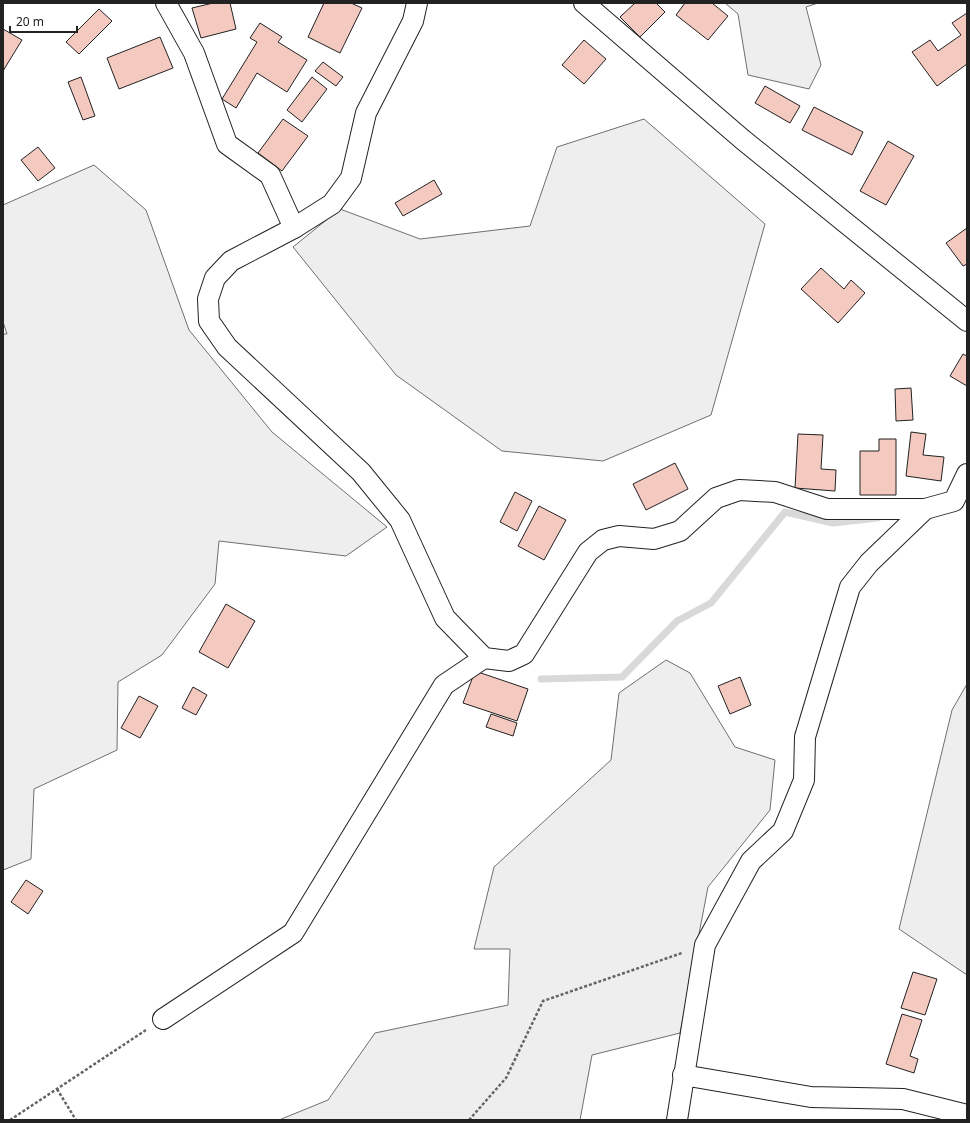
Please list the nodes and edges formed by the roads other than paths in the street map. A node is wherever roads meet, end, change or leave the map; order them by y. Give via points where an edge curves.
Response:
1 (166, 3) edge
2 (417, 3) edge
3 (584, 3) edge
4 (294, 228) junction
5 (967, 321) edge
6 (967, 474) edge
7 (926, 509) junction
8 (484, 658) junction
9 (163, 1019) road end
10 (683, 1076) junction
11 (967, 1115) edge
12 (677, 1120) edge

1 - 4 street via 194,53 227,144 270,175
2 - 4 street via 414,20 366,113 351,178 332,204
3 - 5 street via 742,139
4 - 8 street via 231,261 215,278 208,299 209,321 227,347 361,472 400,520 445,618
6 - 7 street via 954,501
7 - 8 street via 827,509 775,492 739,490 716,498 680,531 654,539 619,536 602,540 588,552 524,654 509,661
7 - 10 street via 869,563 850,587 805,737 804,780 784,831 752,862 705,945
8 - 9 street via 444,685 293,933
10 - 11 street via 811,1097 903,1099
10 - 12 street

